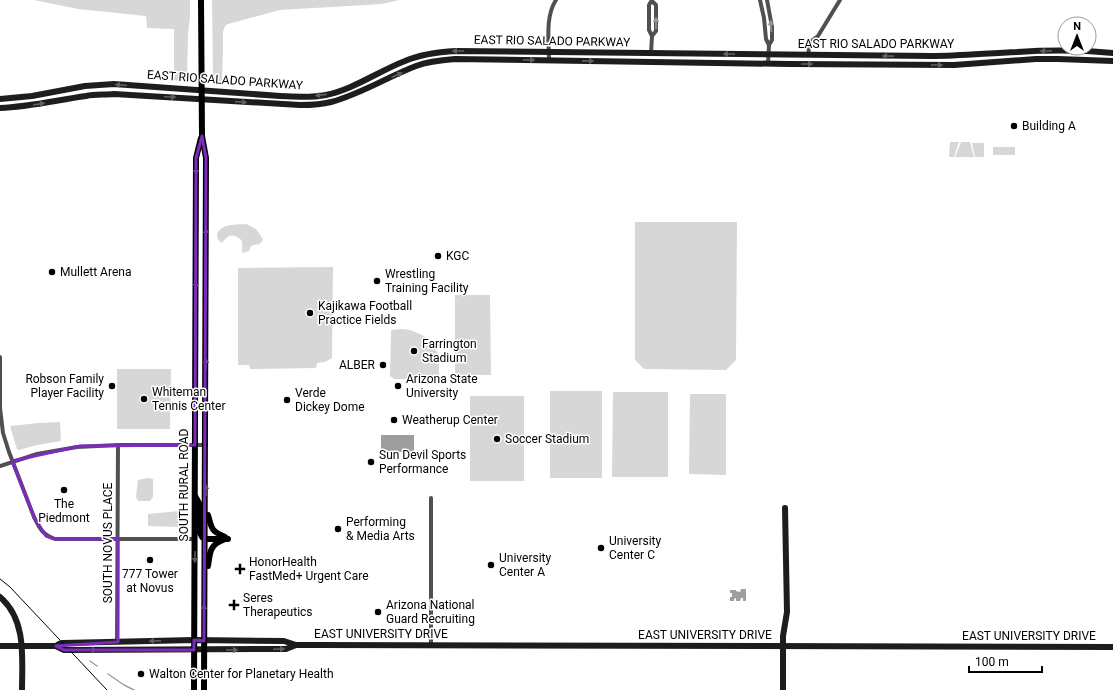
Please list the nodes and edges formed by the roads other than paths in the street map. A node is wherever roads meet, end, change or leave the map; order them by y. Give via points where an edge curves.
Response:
1 (201, 0) edge
2 (556, 0) edge
3 (652, 0) edge
4 (760, 0) edge
5 (767, 0) edge
6 (840, 0) edge
7 (652, 36) junction
8 (769, 45) junction
9 (549, 52) junction
10 (651, 53) junction
11 (1113, 53) edge
12 (768, 54) junction
13 (808, 55) junction
14 (549, 61) junction
15 (1113, 61) edge
16 (768, 64) junction
17 (202, 90) junction
18 (0, 99) edge
19 (202, 99) junction
20 (0, 108) edge
21 (202, 136) junction
22 (0, 357) edge
23 (118, 445) junction
24 (195, 445) junction
25 (206, 445) junction
26 (12, 461) junction
27 (0, 466) edge
28 (194, 495) junction
29 (431, 498) dead end
30 (206, 505) junction
31 (786, 508) dead end
32 (118, 539) junction
33 (195, 539) junction
34 (205, 539) junction
35 (228, 539) junction
36 (205, 580) junction
37 (0, 598) edge
38 (194, 640) junction
39 (204, 641) junction
40 (117, 642) junction
41 (296, 645) junction
42 (431, 645) junction
43 (0, 646) edge
44 (22, 646) junction
45 (56, 646) junction
46 (783, 646) junction
47 (1113, 647) edge
48 (194, 650) junction
49 (204, 650) junction
50 (22, 690) edge
51 (194, 690) edge
52 (204, 690) edge
53 (783, 690) edge

1 - 17 main road, SOUTH RURAL ROAD
2 - 9 street via 550,17
3 - 7 street via 649,5 648,30
7 -> 3 street via 656,30 656,5
4 - 8 street
8 -> 5 street via 772,40 772,27
6 - 13 street via 818,36 810,42
7 - 10 street
8 - 12 street
9 - 10 main road, EAST RIO SALADO PARKWAY
9 - 14 street
9 -> 17 main road, EAST RIO SALADO PARKWAY via 456,51 423,54 349,88 326,95 280,96
12 -> 10 main road, EAST RIO SALADO PARKWAY
11 -> 13 main road, EAST RIO SALADO PARKWAY via 1056,50 953,56
12 - 13 main road, EAST RIO SALADO PARKWAY
12 - 16 street
14 -> 16 main road, EAST RIO SALADO PARKWAY
19 -> 14 main road, EAST RIO SALADO PARKWAY via 314,105 360,92 416,66 438,61
16 -> 15 main road, EAST RIO SALADO PARKWAY via 954,65 1036,59
17 -> 18 main road, EAST RIO SALADO PARKWAY via 114,84
17 - 19 main road, SOUTH RURAL ROAD
20 -> 19 main road, EAST RIO SALADO PARKWAY via 41,104 88,95
19 - 21 main road, SOUTH RURAL ROAD
21 -> 24 main road, SOUTH RURAL ROAD via 196,158
25 -> 21 main road, SOUTH RURAL ROAD via 206,158
22 - 26 street via 2,426
23 - 24 street
23 - 26 street via 60,449
23 - 32 street, SOUTH NOVUS PLACE
24 - 25 street
24 - 28 main road, SOUTH RURAL ROAD
30 -> 25 main road, SOUTH RURAL ROAD
26 - 27 street
26 - 32 street via 34,517 46,536 55,539
28 - 33 main road, SOUTH RURAL ROAD
28 - 34 main road via 200,505 200,533
29 - 42 street
30 - 34 main road, SOUTH RURAL ROAD
30 - 35 main road via 212,530
31 - 46 main road via 787,612
32 - 33 street
32 - 40 street, SOUTH NOVUS PLACE
33 -> 38 main road, SOUTH RURAL ROAD
34 - 35 main road
34 - 36 main road, SOUTH RURAL ROAD
35 - 36 main road via 212,547
39 -> 36 main road, SOUTH RURAL ROAD
37 - 44 main road via 15,617
38 - 39 main road, EAST UNIVERSITY DRIVE
38 -> 40 main road, EAST UNIVERSITY DRIVE
38 - 48 main road, SOUTH RURAL ROAD
39 - 41 main road, EAST UNIVERSITY DRIVE via 284,641
39 - 49 main road, SOUTH RURAL ROAD
40 - 45 main road, EAST UNIVERSITY DRIVE
41 - 42 main road, EAST UNIVERSITY DRIVE
49 -> 41 main road, EAST UNIVERSITY DRIVE via 286,649
42 - 46 main road, EAST UNIVERSITY DRIVE
43 - 44 main road, EAST UNIVERSITY DRIVE
44 - 45 main road, EAST UNIVERSITY DRIVE
44 - 50 main road
45 -> 48 main road, EAST UNIVERSITY DRIVE via 64,650
46 - 47 main road, EAST UNIVERSITY DRIVE
46 - 53 main road
48 - 49 main road, EAST UNIVERSITY DRIVE
48 - 51 main road, SOUTH RURAL ROAD
49 - 52 main road, SOUTH RURAL ROAD

